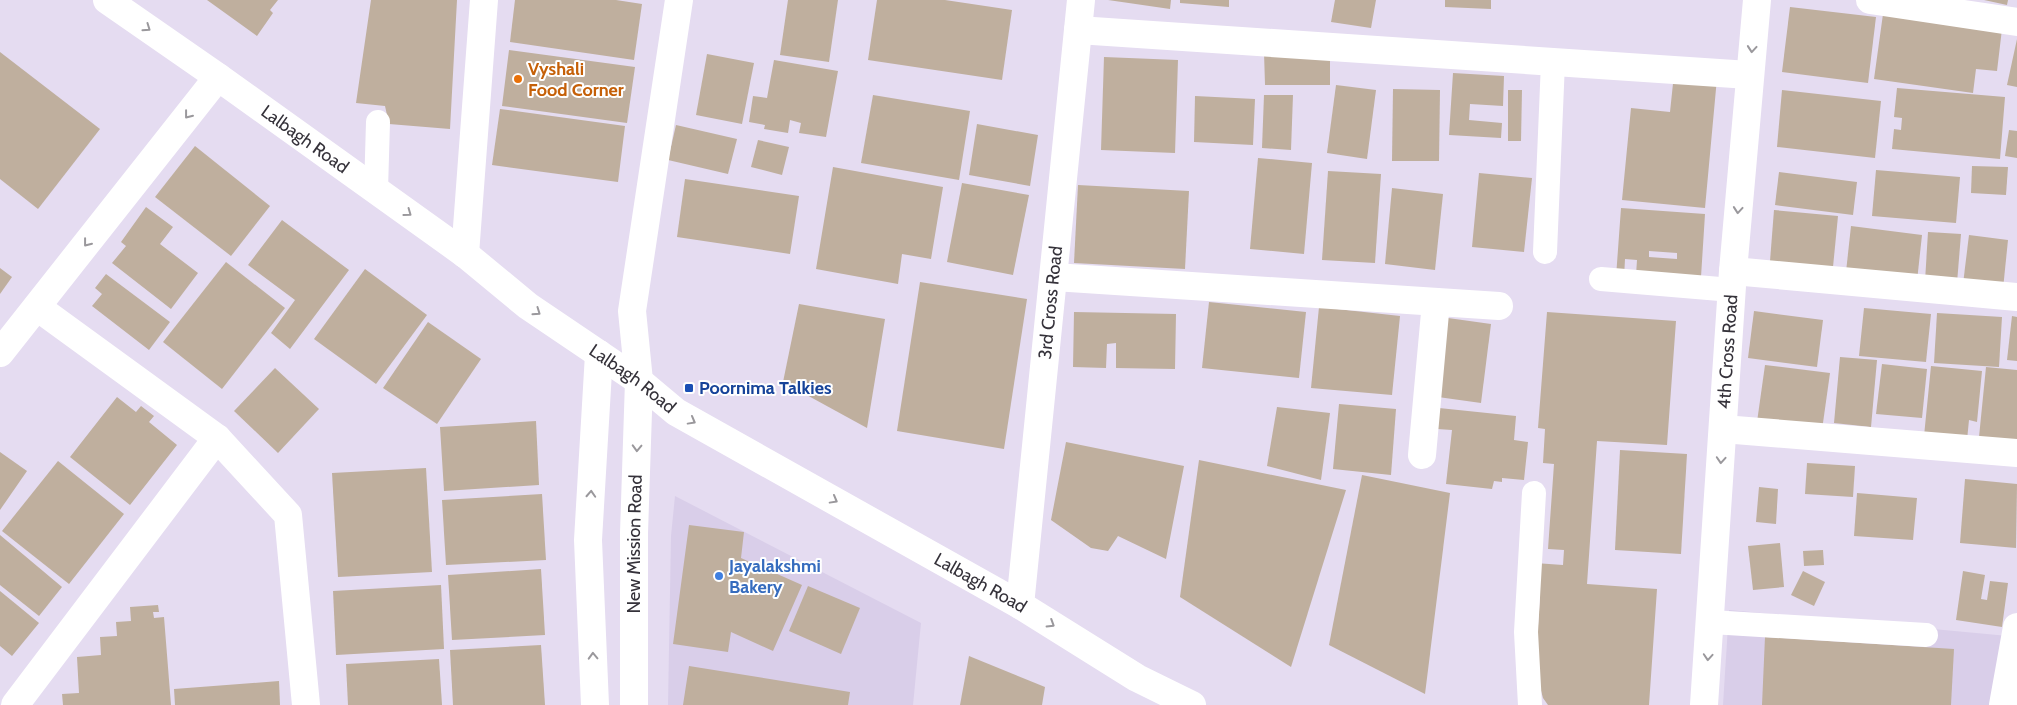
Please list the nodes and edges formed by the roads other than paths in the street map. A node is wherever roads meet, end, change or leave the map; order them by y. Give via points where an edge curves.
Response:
1 (107, 0) edge
2 (484, 0) edge
3 (679, 0) edge
4 (1081, 0) edge
5 (1756, 0) edge
6 (1870, 0) edge
7 (2017, 22) edge
8 (1078, 30) junction
9 (1553, 62) junction
10 (1750, 75) junction
11 (218, 77) junction
12 (378, 122) dead end
13 (376, 190) junction
14 (1545, 252) dead end
15 (465, 254) junction
16 (1054, 277) junction
17 (1601, 279) dead end
18 (1733, 280) junction
19 (2017, 297) edge
20 (1436, 302) junction
21 (1499, 306) dead end
22 (37, 307) junction
23 (0, 353) edge
24 (599, 354) junction
25 (639, 381) junction
26 (1723, 429) junction
27 (217, 438) junction
28 (2017, 453) edge
29 (1422, 455) dead end
30 (1534, 493) dead end
31 (1020, 605) junction
32 (1710, 622) junction
33 (2017, 627) edge
34 (1926, 635) dead end
35 (15, 705) edge
36 (306, 705) edge
37 (595, 705) edge
38 (634, 705) edge
39 (1192, 705) edge
40 (1530, 705) edge
41 (1704, 705) edge
42 (2003, 705) edge

1 -> 11 street, Lalbagh Road
2 - 15 street
3 - 25 street, New Mission Road via 632,311
4 - 8 street, 3rd Cross Road
5 -> 10 street, 4th Cross Road
6 - 7 street
8 - 9 street
8 - 16 street, 3rd Cross Road
9 - 10 street
9 - 14 lane
10 -> 18 street, 4th Cross Road
11 - 13 street, Lalbagh Road
11 -> 22 street
12 - 13 lane
13 -> 15 street, Lalbagh Road
15 -> 24 street, Lalbagh Road via 528,306
16 - 20 street
16 - 31 street, 3rd Cross Road
17 - 18 lane
18 - 19 street
18 - 26 street, 4th Cross Road
20 - 21 street
20 - 29 street
22 - 23 street
22 - 27 street
24 - 25 street, Lalbagh Road
37 -> 24 street via 588,540
25 -> 31 street, Lalbagh Road via 676,412
25 -> 38 street, New Mission Road via 634,532
26 - 28 street
26 -> 32 street, 4th Cross Road
27 - 35 street
27 - 36 street via 288,515
30 - 40 lane via 1526,632
31 -> 39 street, Lalbagh Road via 1137,678
32 - 34 lane
32 -> 41 street, 4th Cross Road
33 - 42 street

